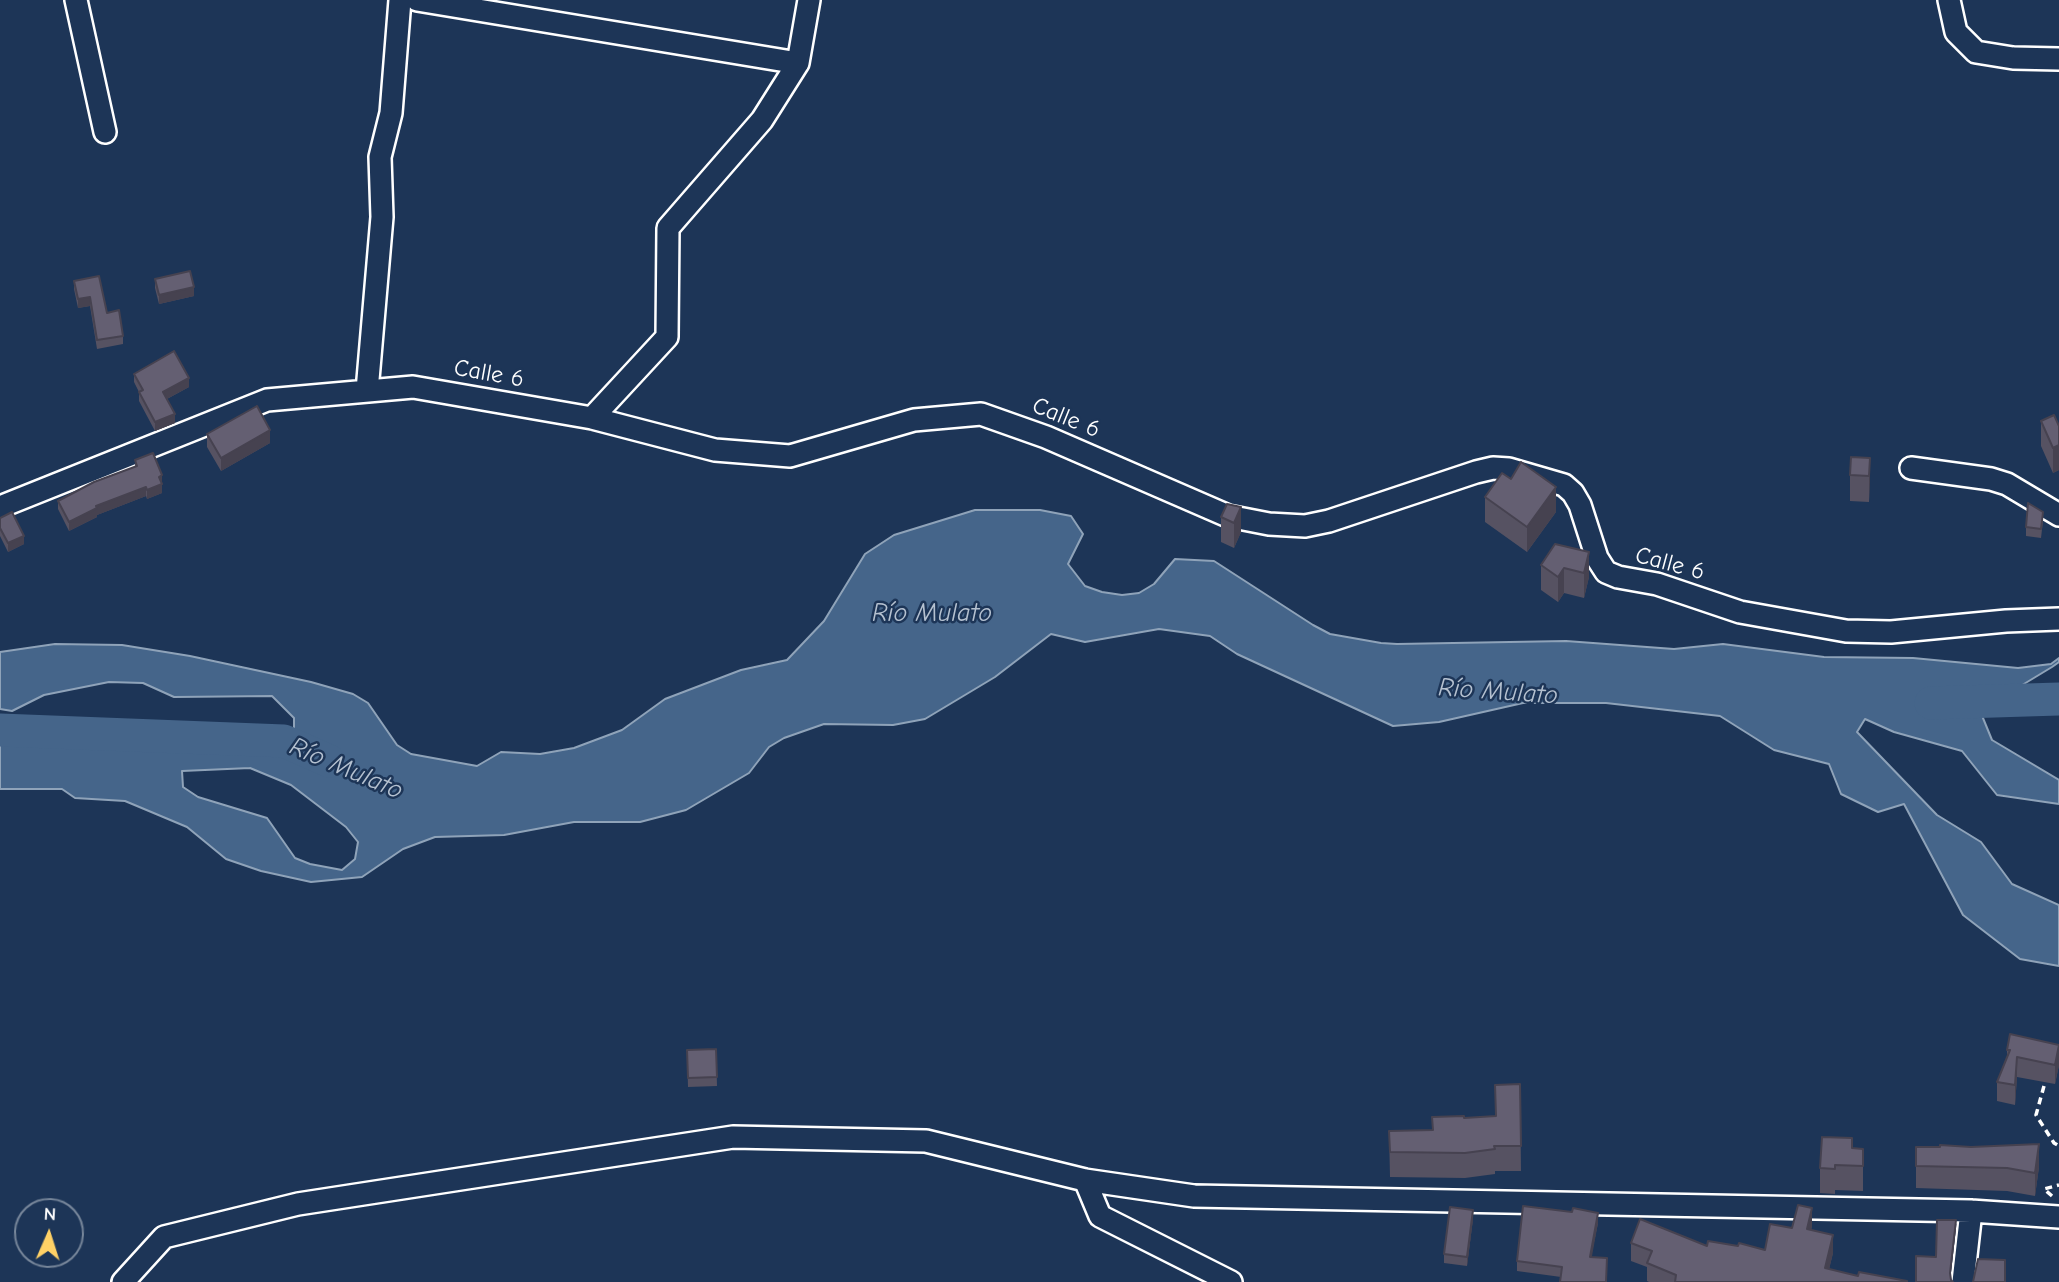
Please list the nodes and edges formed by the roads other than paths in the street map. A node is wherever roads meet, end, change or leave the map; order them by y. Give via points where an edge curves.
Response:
1 (76, 0) edge
2 (400, 0) edge
3 (417, 0) edge
4 (809, 0) edge
5 (1949, 0) edge
6 (2059, 59) edge
7 (798, 62) junction
8 (105, 132) dead end
9 (367, 391) junction
10 (592, 418) junction
11 (1910, 468) dead end
12 (0, 507) edge
13 (2059, 514) edge
14 (2059, 619) edge
15 (1085, 1180) junction
16 (1971, 1211) junction
17 (2059, 1217) edge
18 (123, 1282) edge
19 (1231, 1282) edge
20 (1963, 1282) edge

1 - 8 street
2 - 9 street via 391,113 380,157 382,217
3 - 7 street
4 - 7 street
5 - 6 street via 1956,32 1976,52
7 - 10 street via 762,120 668,228 667,337
9 - 10 street, Calle 6 via 413,387
9 - 12 street, Calle 6 via 267,400
10 - 14 street, Calle 6 via 715,450 790,456 914,420 981,414 1046,437 1228,516 1269,524 1305,526 1329,521 1476,472 1509,469 1564,485 1573,493 1606,572 1740,612 1846,631 1891,632
11 - 13 street via 1991,479
15 - 16 street via 1194,1196
15 - 18 street via 926,1141 733,1137 284,1207 164,1237
15 - 19 street via 1100,1216
16 - 17 street
16 - 20 street

